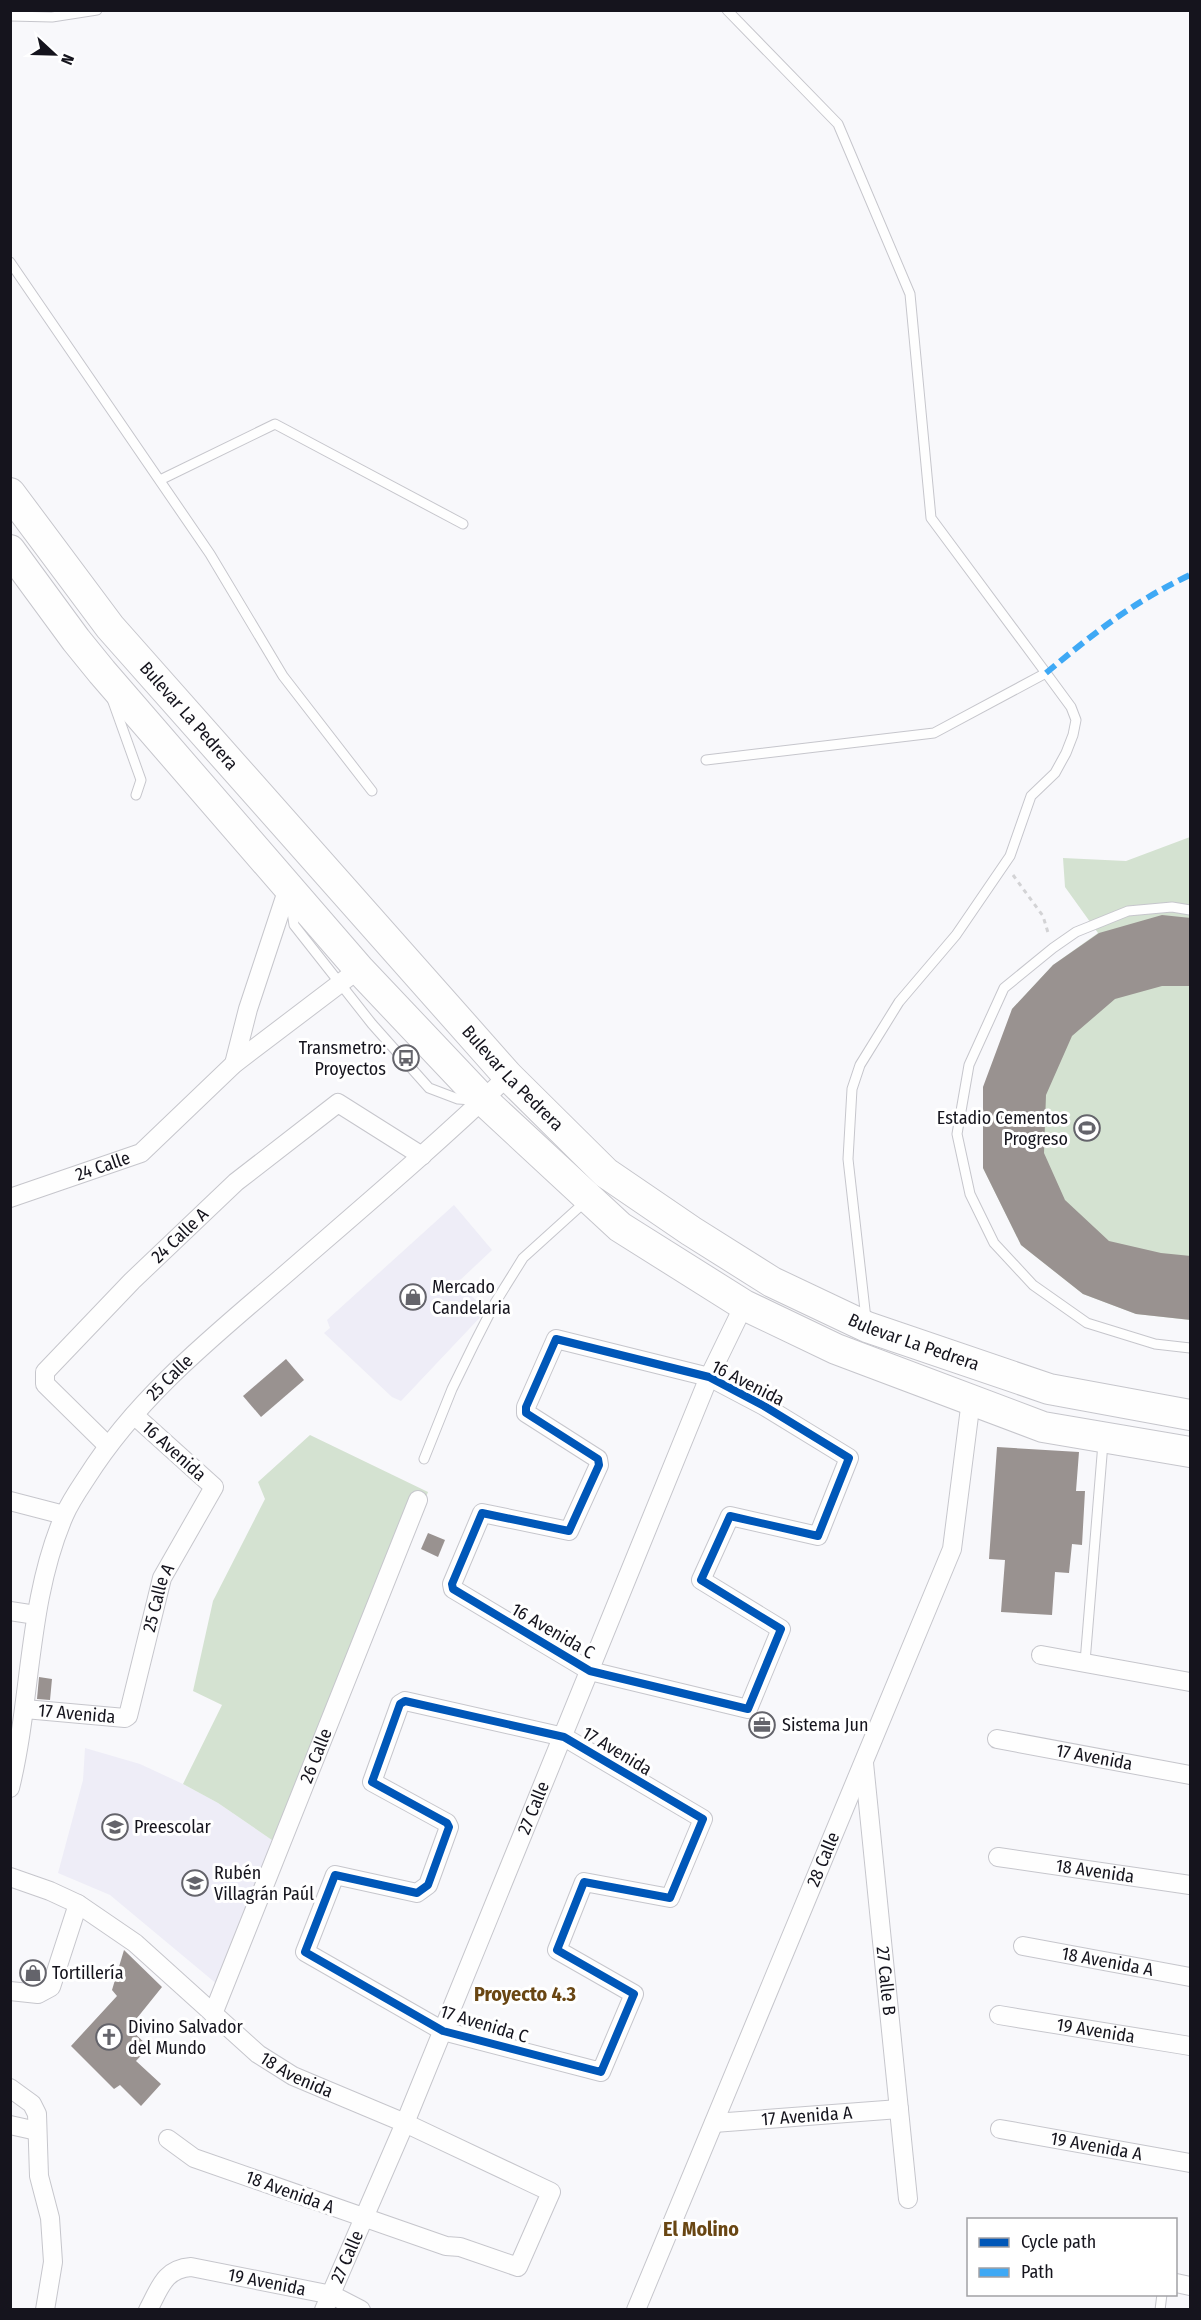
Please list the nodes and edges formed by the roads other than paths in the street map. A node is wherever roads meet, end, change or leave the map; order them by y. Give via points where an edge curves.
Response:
1 (97, 10) edge
2 (727, 10) edge
3 (10, 16) edge
4 (10, 262) edge
5 (160, 480) junction
6 (10, 493) edge
7 (463, 524) dead end
8 (10, 550) edge
9 (102, 672) junction
10 (1046, 673) junction
11 (706, 760) dead end
12 (372, 791) dead end
13 (136, 795) dead end
14 (288, 888) junction
15 (1191, 910) edge
16 (350, 977) junction
17 (234, 1064) junction
18 (508, 1076) junction
19 (483, 1100) junction
20 (422, 1156) junction
21 (10, 1198) edge
22 (588, 1200) junction
23 (744, 1305) junction
24 (867, 1328) junction
25 (1191, 1348) edge
26 (709, 1377) junction
27 (971, 1400) junction
28 (1191, 1414) edge
29 (134, 1415) junction
30 (1104, 1437) junction
31 (107, 1444) junction
32 (1191, 1452) edge
33 (424, 1459) dead end
34 (214, 1487) joint
35 (418, 1500) dead end
36 (10, 1501) edge
37 (64, 1515) junction
38 (453, 1589) joint
39 (10, 1611) edge
40 (36, 1615) junction
41 (1041, 1655) dead end
42 (1085, 1662) junction
43 (590, 1671) junction
44 (1191, 1682) edge
45 (25, 1709) junction
46 (748, 1709) joint
47 (128, 1716) joint
48 (564, 1737) junction
49 (998, 1739) dead end
50 (864, 1761) junction
51 (1191, 1774) edge
52 (12, 1778) edge
53 (998, 1857) dead end
54 (10, 1877) edge
55 (1191, 1886) edge
56 (78, 1904) junction
57 (1023, 1946) dead end
58 (304, 1950) joint
59 (1191, 1977) edge
60 (10, 1991) edge
61 (213, 2014) junction
62 (999, 2015) dead end
63 (443, 2031) junction
64 (1191, 2046) edge
65 (601, 2072) joint
66 (10, 2088) edge
67 (899, 2109) junction
68 (405, 2123) junction
69 (714, 2123) junction
70 (10, 2126) edge
71 (1000, 2129) dead end
72 (37, 2131) junction
73 (168, 2139) dead end
74 (1191, 2163) edge
75 (908, 2199) dead end
76 (365, 2218) junction
77 (518, 2267) joint
78 (328, 2302) edge
79 (45, 2310) edge
80 (148, 2310) edge
81 (361, 2310) edge
82 (636, 2310) edge

1 - 3 lane via 52,17
2 - 10 lane via 838,124 910,294 931,518
4 - 5 lane
5 - 7 lane via 275,424
5 - 12 lane via 210,554 283,676
6 - 18 main road, Bulevar La Pedrera via 110,627
8 - 9 main road, Bulevar La Pedrera
9 - 13 lane via 141,780
9 - 14 main road, Bulevar La Pedrera
10 - 11 lane via 934,733
10 - 24 lane via 1071,707 1076,720 1073,735 1054,773 1031,796 1005,864 956,935 899,1002 860,1065 852,1089 848,1159
14 - 16 main road, Bulevar La Pedrera
14 - 17 street
15 - 25 lane via 1128,911 1077,932 1004,988 969,1065 957,1134 970,1194 994,1242 1033,1285 1087,1323 1155,1344
16 - 17 street, 24 Calle
16 - 19 main road, Bulevar La Pedrera
17 - 21 street, 24 Calle via 141,1153
18 - 19 street, 25 Calle
18 - 24 main road, Bulevar La Pedrera via 606,1173 772,1282
19 - 20 street, 25 Calle
19 - 22 main road, Bulevar La Pedrera
20 - 29 street, 25 Calle via 190,1355
20 - 31 street, 24 Calle A via 340,1103 236,1182 132,1281 45,1372 45,1384
22 - 23 main road, Bulevar La Pedrera via 620,1227
22 - 33 lane via 523,1258 469,1353
23 - 26 street, 27 Calle
23 - 27 main road, Bulevar La Pedrera via 836,1349
24 - 28 main road, Bulevar La Pedrera via 1049,1389
26 - 38 street, 16 Avenida via 554,1340 526,1413 600,1462 569,1532 482,1513
26 - 43 street, 27 Calle
26 - 46 street, 16 Avenida via 849,1458 818,1536 730,1516 701,1580 781,1629
27 - 30 main road, Bulevar La Pedrera via 1043,1427
27 - 50 street, 28 Calle via 952,1549
29 - 31 street, 25 Calle
29 - 34 street, 16 Avenida
30 - 32 main road, Bulevar La Pedrera
30 - 42 lane
31 - 37 street, 25 Calle
34 - 47 street, 25 Calle A via 162,1578
35 - 61 street, 26 Calle
36 - 37 street
37 - 40 street, 25 Calle
38 - 43 street, 16 Avenida C
39 - 40 street
40 - 45 street, 25 Calle
41 - 42 street
42 - 44 street
43 - 46 street, 16 Avenida C
43 - 48 street, 27 Calle
45 - 47 street, 17 Avenida
45 - 52 street, 25 Calle
48 - 58 street, 17 Avenida via 405,1701 400,1704 372,1782 447,1823 449,1831 428,1885 417,1893 335,1875
48 - 63 street, 27 Calle
48 - 65 street, 17 Avenida via 703,1820 670,1898 584,1882 557,1950 634,1994
49 - 51 street, 17 Avenida
50 - 67 street, 27 Calle B
50 - 69 street, 28 Calle
53 - 55 street, 18 Avenida
54 - 56 street, 18 Avenida
56 - 60 street via 55,1979 47,1991
56 - 61 street, 18 Avenida via 135,1943
57 - 59 street, 18 Avenida A
58 - 63 street, 17 Avenida C
61 - 68 street, 18 Avenida via 258,2054 293,2076
62 - 64 street, 19 Avenida
63 - 65 street, 17 Avenida C
63 - 68 street, 27 Calle
66 - 72 street via 35,2109
67 - 69 street, 17 Avenida A
67 - 75 street, 27 Calle B
68 - 76 street, 27 Calle
68 - 77 street, 18 Avenida via 551,2192
69 - 82 street, 28 Calle
70 - 72 street
71 - 74 street, 19 Avenida A
72 - 79 street via 39,2176 50,2218 53,2262
73 - 76 street, 18 Avenida A via 194,2158
76 - 77 street, 18 Avenida A
76 - 78 street, 27 Calle
78 - 80 street, 19 Avenida via 191,2267 172,2271
78 - 81 street, 19 Avenida

